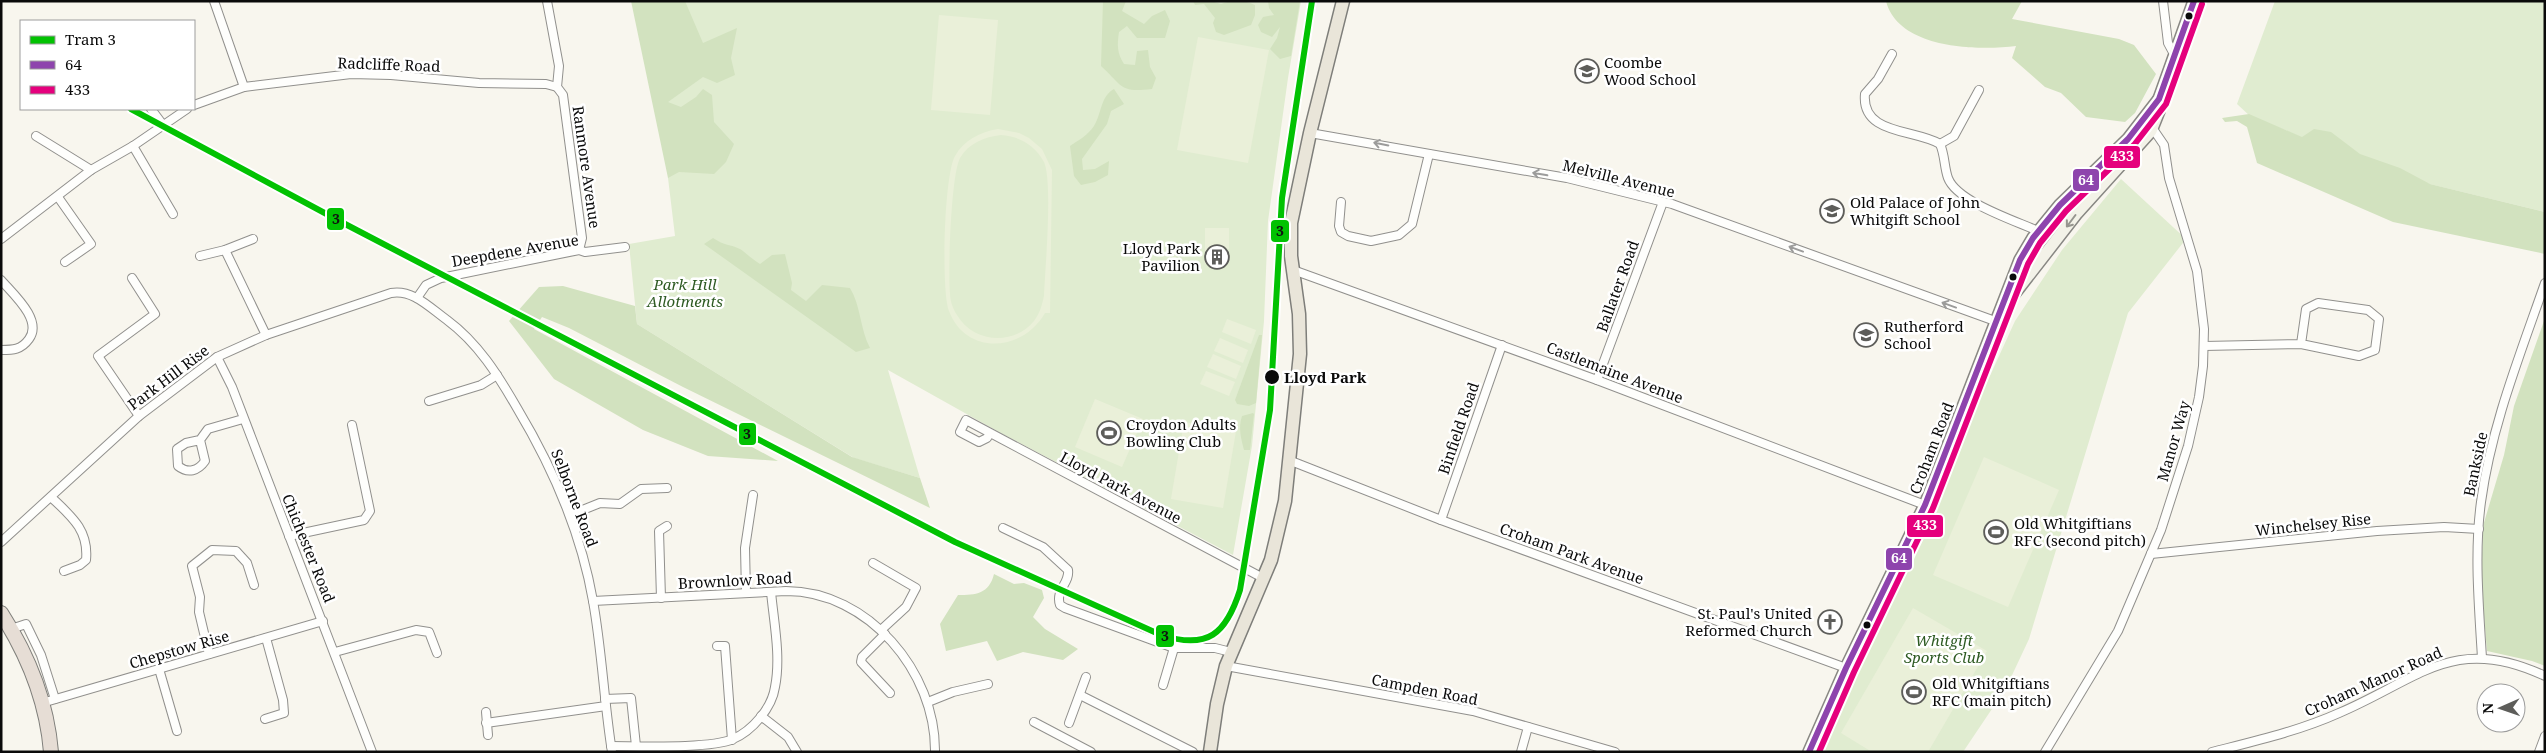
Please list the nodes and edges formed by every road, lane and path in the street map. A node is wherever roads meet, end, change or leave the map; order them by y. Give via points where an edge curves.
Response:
1 (214, 1) edge
2 (547, 1) edge
3 (1343, 1) edge
4 (2163, 1) edge
5 (2194, 1) edge
6 (1892, 54) dead end
7 (2175, 56) junction
8 (244, 87) junction
9 (557, 87) junction
10 (1979, 90) dead end
11 (195, 106) edge
12 (152, 110) edge
13 (186, 110) edge
14 (2148, 123) junction
15 (163, 126) junction
16 (1310, 133) junction
17 (36, 136) dead end
18 (1940, 144) junction
19 (133, 146) junction
20 (1429, 154) junction
21 (91, 170) junction
22 (58, 197) junction
23 (1341, 202) dead end
24 (1663, 202) junction
25 (173, 214) dead end
26 (2038, 231) junction
27 (1, 239) edge
28 (253, 239) dead end
29 (626, 247) dead end
30 (225, 250) junction
31 (579, 250) junction
32 (200, 256) dead end
33 (65, 262) dead end
34 (1292, 270) junction
35 (132, 278) dead end
36 (1, 280) edge
37 (2545, 283) edge
38 (417, 298) junction
39 (2003, 308) junction
40 (1995, 321) junction
41 (266, 335) junction
42 (1502, 344) junction
43 (2301, 344) junction
44 (2204, 346) junction
45 (1, 350) edge
46 (217, 357) junction
47 (497, 375) junction
48 (1597, 380) junction
49 (429, 401) dead end
50 (139, 416) junction
51 (243, 419) junction
52 (352, 425) dead end
53 (990, 432) junction
54 (200, 440) junction
55 (1290, 461) junction
56 (667, 488) dead end
57 (753, 495) dead end
58 (52, 497) junction
59 (1925, 505) junction
60 (570, 515) junction
61 (1441, 520) junction
62 (667, 526) dead end
63 (1003, 528) dead end
64 (2478, 529) junction
65 (290, 536) junction
66 (1, 542) edge
67 (2151, 554) junction
68 (872, 563) dead end
69 (64, 571) dead end
70 (1263, 578) junction
71 (254, 585) dead end
72 (771, 592) junction
73 (746, 593) junction
74 (661, 598) junction
75 (593, 601) junction
76 (1, 614) edge
77 (323, 621) junction
78 (6, 629) edge
79 (883, 632) junction
80 (266, 638) junction
81 (717, 646) dead end
82 (1174, 648) junction
83 (336, 652) junction
84 (1231, 652) junction
85 (437, 653) dead end
86 (209, 654) junction
87 (2482, 658) junction
88 (1226, 666) junction
89 (1846, 668) junction
90 (159, 669) junction
91 (2545, 676) edge
92 (1086, 677) dead end
93 (988, 684) dead end
94 (1163, 685) dead end
95 (890, 693) dead end
96 (1080, 696) junction
97 (49, 701) junction
98 (605, 702) junction
99 (928, 702) junction
100 (486, 712) dead end
101 (761, 716) junction
102 (265, 719) dead end
103 (1034, 722) dead end
104 (486, 723) junction
105 (1069, 723) dead end
106 (1528, 726) junction
107 (177, 731) dead end
108 (488, 735) dead end
109 (2545, 736) edge
110 (732, 740) junction
111 (636, 746) junction
112 (611, 749) edge
113 (50, 752) edge
114 (372, 752) edge
115 (797, 752) edge
116 (935, 752) edge
117 (1091, 752) edge
118 (1193, 752) edge
119 (1210, 752) edge
120 (1521, 752) edge
121 (1616, 752) edge
122 (1809, 752) edge
123 (2045, 752) edge
124 (2212, 752) edge
125 (2539, 752) edge

1 - 8 street
2 - 9 street, Ranmore Avenue via 559,66
3 - 16 main road
4 - 7 street via 2168,43
5 - 7 street
6 - 18 street via 1865,94 1866,110 1871,118 1890,128
7 - 14 street
8 - 9 street, Radcliffe Road via 352,74 479,83 540,83
8 - 11 street, Radcliffe Road
9 - 31 street, Ranmore Avenue via 563,95 582,238
10 - 18 street via 1954,136
12 - 15 street
13 - 15 street
14 - 26 street, Croham Road via 2060,205
14 -> 39 street via 2140,145 2077,213
14 - 44 street, Manor Way via 2164,145 2171,184 2195,261
15 - 19 street
20 -> 16 street, Melville Avenue
16 - 34 main road via 1291,223
17 - 21 street
18 - 26 street via 1948,179 1968,199
19 - 21 street
19 - 25 street
20 - 23 street via 1412,224 1399,235 1371,245 1341,232 1338,219
24 -> 20 street, Melville Avenue via 1567,178
21 - 22 street
22 - 27 street
22 - 33 street via 91,244
40 -> 24 street, Melville Avenue
24 - 48 street, Ballater Road
26 - 39 street, Croham Road via 2008,286
28 - 30 street
29 - 31 street, Deepdene Avenue
30 - 32 street
30 - 41 street
31 - 38 street, Deepdene Avenue via 441,278 426,284
34 - 42 street, Castlemaine Avenue
34 - 55 main road via 1299,314 1300,354
35 - 50 street via 155,314 98,356
36 - 45 street via 26,310 33,329 27,342 18,349
37 - 64 street, Bankside via 2495,432
38 - 41 street, Park Hill Rise via 399,292
38 - 47 street, Selborne Road via 456,327
39 - 40 street, Croham Road
40 - 59 street, Croham Road
41 - 46 street, Park Hill Rise
42 - 48 street, Castlemaine Avenue
42 - 61 street, Binfield Road
43 - 43 street via 2360,356 2376,350 2380,319 2368,310 2318,303 2306,309
43 - 44 street
44 - 67 street, Manor Way via 2193,427
46 - 50 street, Park Hill Rise
46 - 51 street, Chichester Road
47 - 49 street via 481,385
47 - 60 street, Selborne Road via 539,445
48 - 59 street, Castlemaine Avenue
50 - 58 street, Park Hill Rise
51 - 54 street via 208,429
51 - 65 street, Chichester Road
52 - 65 street via 370,511 364,520
53 - 53 street, Lloyd Park Avenue via 980,442 960,432 966,420
53 - 70 street, Lloyd Park Avenue
54 - 54 street via 177,449 178,466 183,470 200,468 205,461
55 - 61 street, Croham Park Avenue
55 - 70 main road via 1278,532
56 - 60 street via 641,489 620,504 600,504
57 - 73 street via 745,548
58 - 66 street, Park Hill Rise
58 - 69 street via 78,523 86,544 86,560
59 - 89 street, Croham Road
60 - 75 street, Selborne Road
61 - 89 street, Croham Park Avenue
62 - 74 street via 659,531
63 - 82 street via 1043,547 1068,570 1059,596 1062,606
64 - 67 street, Winchelsey Rise via 2444,527 2377,531
64 - 87 street, Bankside
65 - 77 street, Chichester Road
67 - 123 street, Manor Way via 2118,631
68 - 79 street via 916,588 906,607
70 - 84 main road
71 - 86 street via 247,563 236,551 212,550 192,566
72 - 73 street, Brownlow Road
72 - 79 street, Brownlow Road via 798,591 824,596 854,610
72 - 101 street via 778,668 775,690
73 - 74 street, Brownlow Road
74 - 75 street, Brownlow Road
75 - 98 street, Selborne Road
76 - 78 highway
77 - 80 street, Chepstow Rise
77 - 83 street, Chichester Road
78 - 97 highway
78 - 113 highway
79 - 95 street via 861,662
79 - 99 street, Brownlow Road via 916,674
80 - 86 street, Chepstow Rise
80 - 102 street via 284,713
81 - 110 street via 725,646
82 - 84 street via 1215,648
82 - 94 street
83 - 85 street via 416,630 429,632
83 - 114 street, Chichester Road
84 - 88 main road
86 - 90 street, Chepstow Rise
87 - 91 street, Croham Manor Road via 2524,666
87 - 124 street, Croham Manor Road via 2451,661 2339,713 2278,735
88 - 106 street, Campden Road via 1446,706
88 - 119 main road
89 - 122 street, Croham Road
90 - 97 street, Chepstow Rise
90 - 107 street
92 - 96 street
93 - 99 street
96 - 105 street
96 - 118 street
97 - 113 highway
98 - 104 street
98 - 111 street via 631,698
98 - 112 street, Selborne Road
99 - 116 street, Brownlow Road
100 - 104 street
101 - 110 street via 747,731
101 - 115 street via 788,736
103 - 117 street
104 - 108 street
106 - 120 street
106 - 121 street, Campden Road
109 - 125 street
110 - 111 street via 714,744
111 - 112 street

